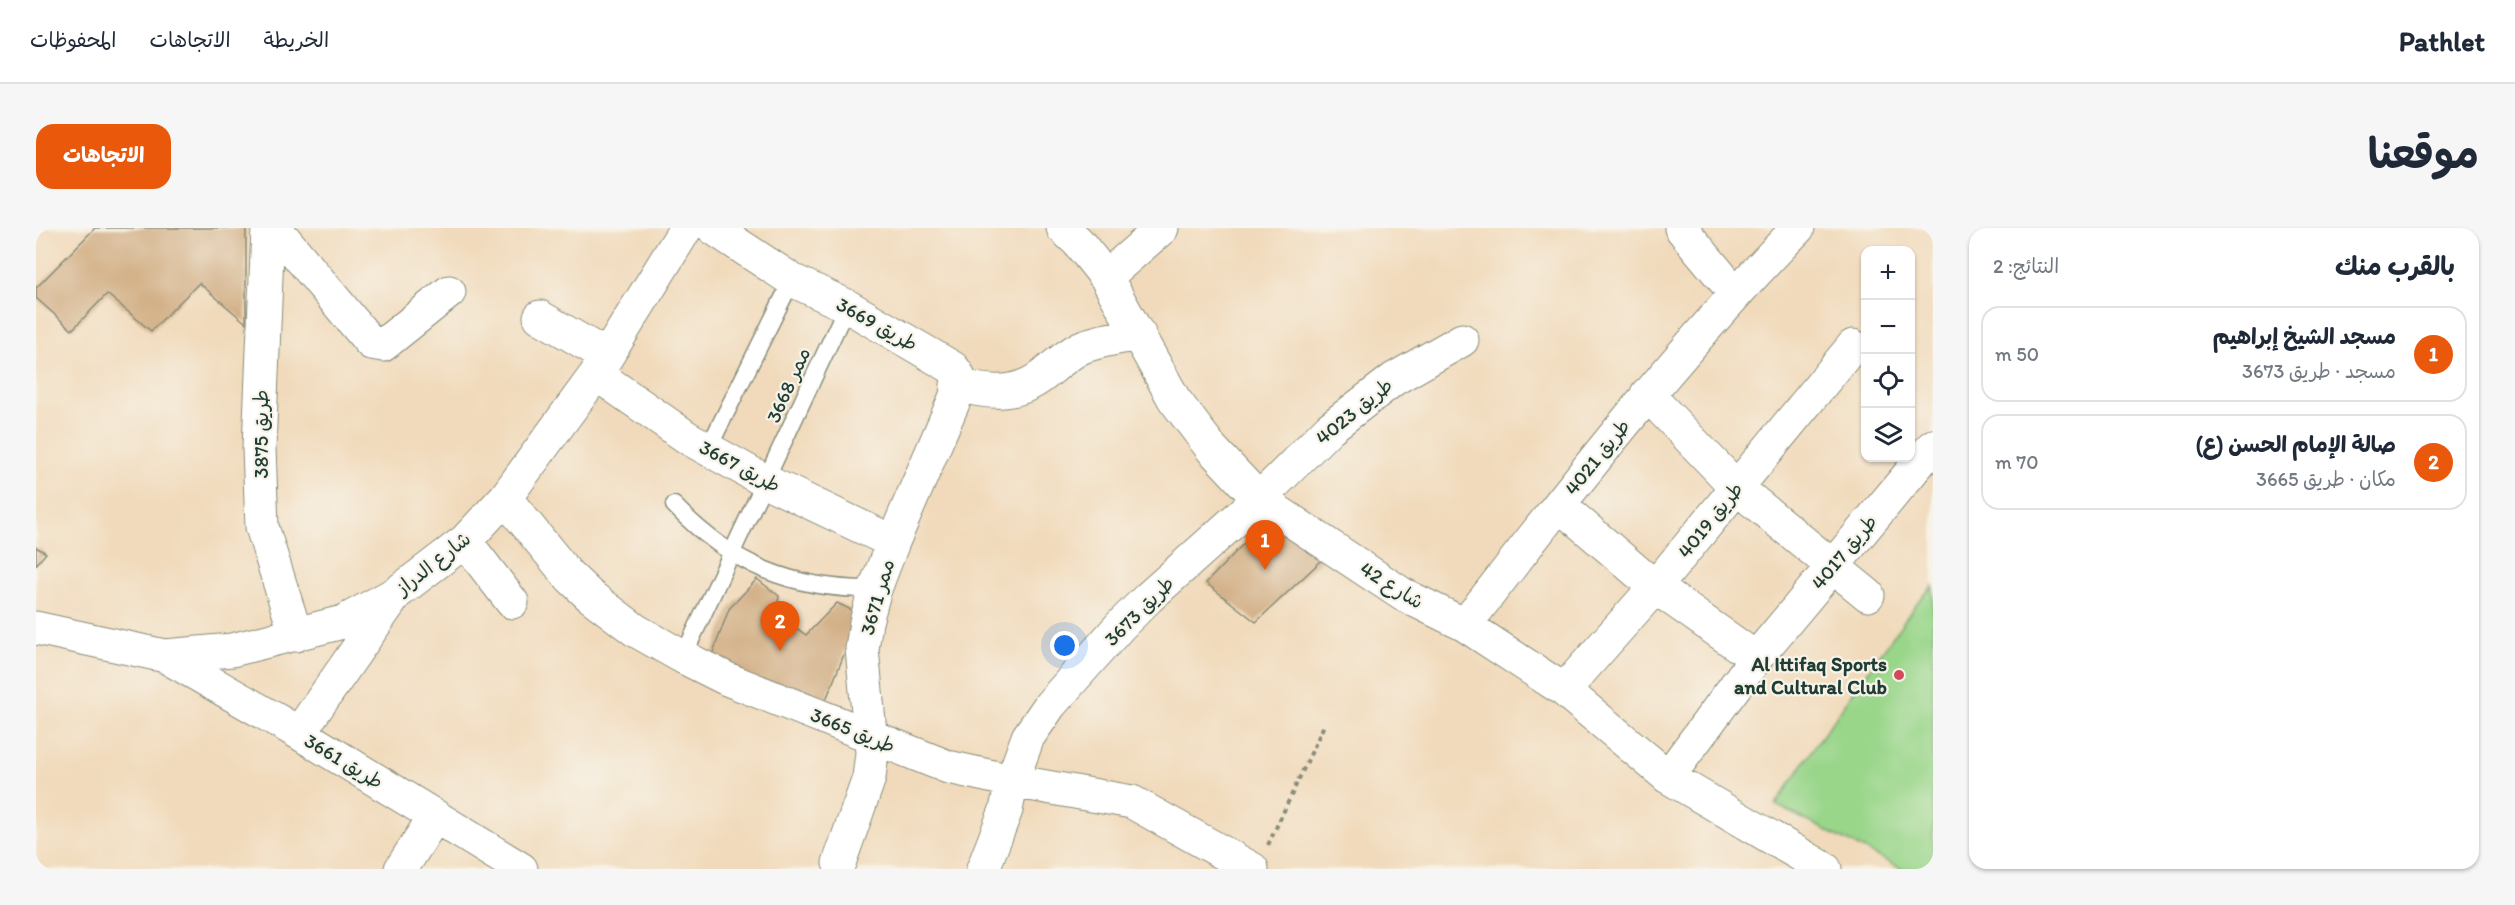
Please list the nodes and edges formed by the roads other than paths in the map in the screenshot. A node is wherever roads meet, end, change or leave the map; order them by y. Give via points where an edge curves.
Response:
1 (268, 228) edge
2 (275, 228) edge
3 (686, 228) edge
4 (713, 228) edge
5 (1063, 228) edge
6 (1162, 228) edge
7 (1681, 228) edge
8 (1798, 228) edge
9 (1106, 277) junction
10 (792, 280) junction
11 (449, 292) dead end
12 (1735, 293) junction
13 (848, 306) junction
14 (540, 317) dead end
15 (1139, 334) junction
16 (1462, 340) dead end
17 (1852, 346) dead end
18 (602, 365) junction
19 (958, 380) junction
20 (1647, 394) junction
21 (1933, 446) edge
22 (708, 449) junction
23 (767, 482) junction
24 (1737, 488) junction
25 (505, 498) junction
26 (1259, 499) junction
27 (674, 505) dead end
28 (1558, 505) junction
29 (465, 541) junction
30 (893, 542) junction
31 (733, 555) junction
32 (1833, 564) junction
33 (1655, 587) junction
34 (875, 589) junction
35 (398, 592) junction
36 (1868, 595) dead end
37 (512, 602) dead end
38 (1465, 626) junction
39 (36, 628) edge
40 (296, 635) junction
41 (165, 656) junction
42 (683, 657) junction
43 (1756, 658) junction
44 (1564, 690) junction
45 (299, 733) junction
46 (872, 738) junction
47 (1668, 777) junction
48 (1011, 782) junction
49 (435, 816) junction
50 (1260, 856) edge
51 (1814, 863) edge
52 (842, 867) edge
53 (401, 869) edge
54 (521, 869) edge
55 (983, 869) edge

1 - 40 street, طريق 3875 via 259,448 262,527
2 - 11 street via 371,343 383,345
3 - 18 street, شارع الدراز
4 - 10 street, طريق 3669
5 - 9 street, شارع 42
6 - 9 street
7 - 12 street
8 - 12 street, طريق 4021
9 - 15 street, شارع 42
10 - 13 street, طريق 3669
10 - 22 lane
12 - 20 street, طريق 4021
13 - 19 street, طريق 3669 via 940,359 953,368
13 - 23 lane, ممر 3668
14 - 18 street, طريق 3667
15 - 19 street via 1081,348 1017,390 986,392
15 - 26 street, شارع 42 via 1174,399 1212,449
16 - 26 street, طريق 4023 via 1361,402
17 - 24 street, طريق 4019
18 - 22 street, طريق 3667 via 688,438
18 - 25 street, شارع الدراز
19 - 30 street, ممر 3671
20 - 24 street
20 - 28 street, طريق 4021
21 - 32 street, طريق 4017
22 - 23 street, طريق 3667
23 - 30 street, طريق 3667
23 - 31 lane, ممر 3668
24 - 32 street
24 - 33 street, طريق 4019
25 - 29 street, شارع الدراز
25 - 42 street, طريق 3665 via 561,568 589,595 635,630
26 - 38 street, شارع 42 via 1402,594
26 - 48 street, طريق 3673 via 1148,598 1050,705 1028,736
27 - 31 lane
28 - 33 street
28 - 38 street, طريق 4021
29 - 35 street, شارع الدراز
29 - 37 street
30 - 34 street, ممر 3671
31 - 34 lane via 796,581 845,589
31 - 42 lane, ممر 3668
32 - 36 street
32 - 43 street, طريق 4017
33 - 43 street
33 - 44 street, طريق 4019
34 - 46 street, ممر 3671 via 862,649
35 - 40 street, شارع الدراز via 343,622
35 - 45 street
38 - 44 street, شارع 42
39 - 41 street, شارع الدراز
40 - 41 street, شارع الدراز via 232,650
41 - 45 street, طريق 3661
42 - 46 street, طريق 3665
43 - 47 street, طريق 4017
44 - 47 street, شارع 42
45 - 49 street, طريق 3661
46 - 48 street, طريق 3665 via 948,767
46 - 52 street, ممر 3671 via 869,778
47 - 51 street, شارع 42
48 - 50 street, طريق 3665 via 1132,802
48 - 55 street, طريق 3673 via 1006,810
49 - 53 street
49 - 54 street, طريق 3661

